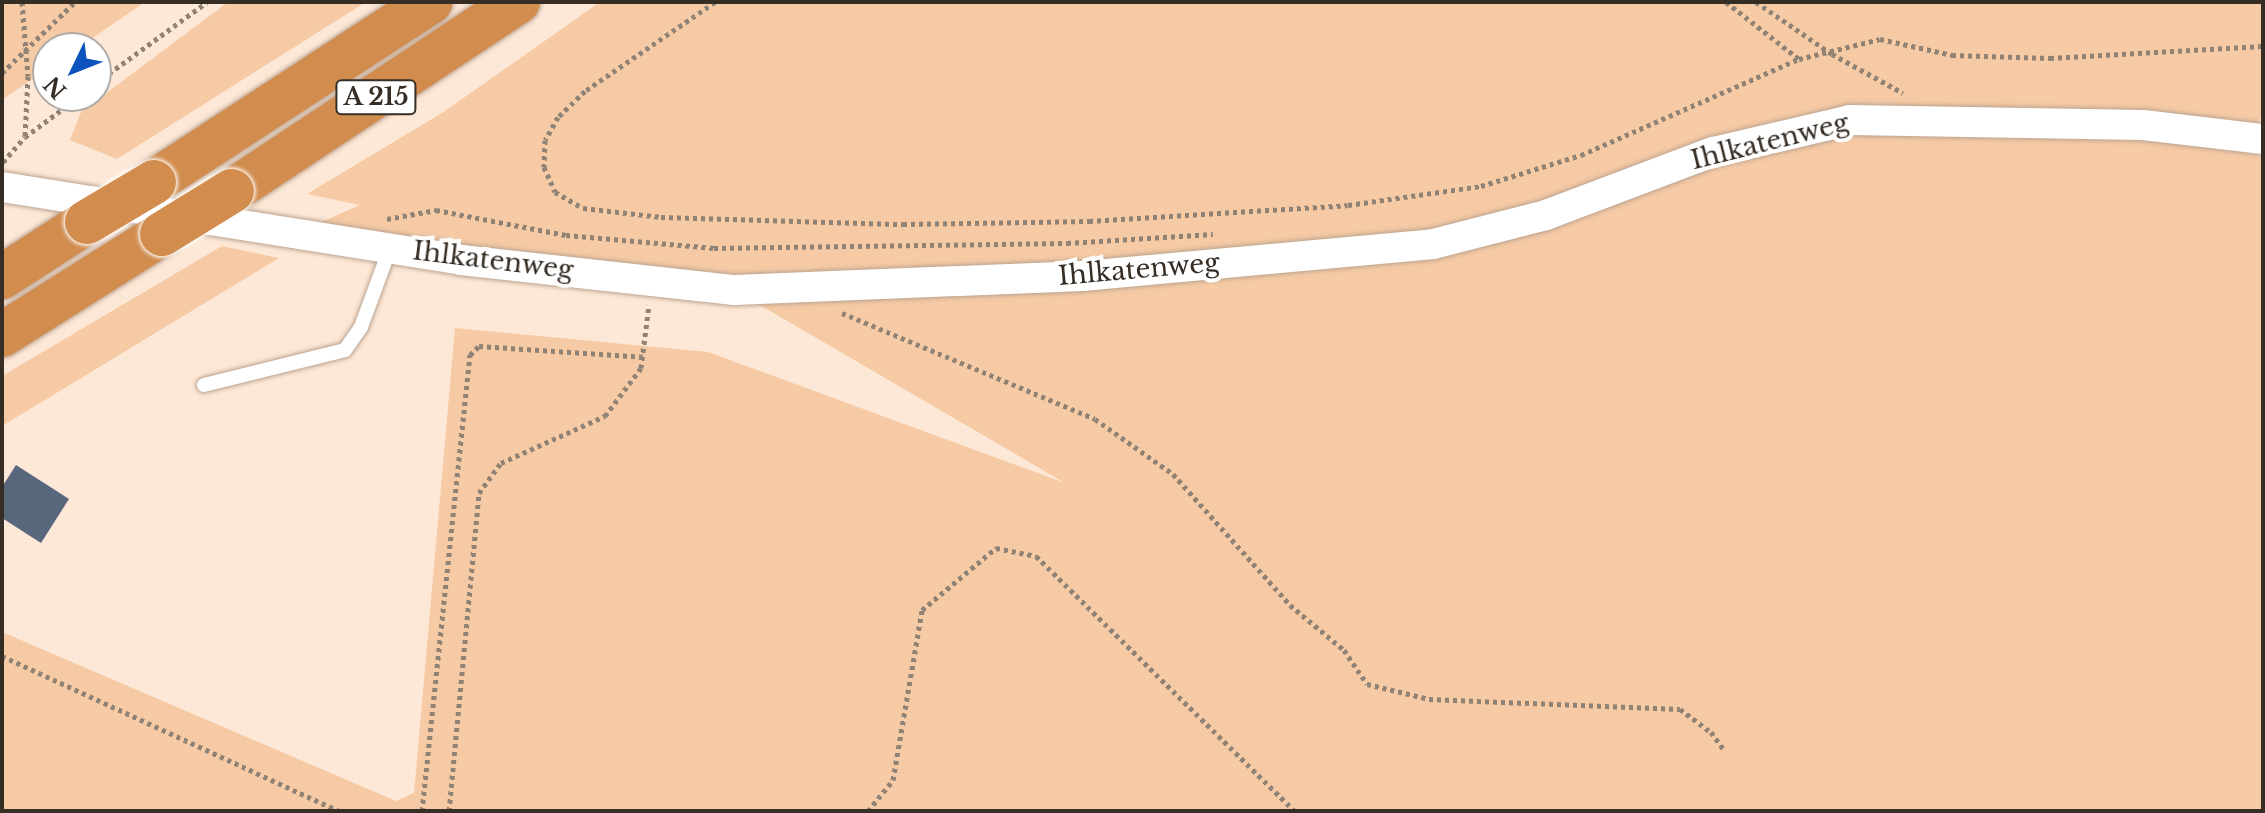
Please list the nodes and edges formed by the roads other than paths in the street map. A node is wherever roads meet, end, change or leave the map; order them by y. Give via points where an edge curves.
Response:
1 (430, 2) edge
2 (518, 2) edge
3 (2263, 139) edge
4 (2, 187) edge
5 (387, 234) junction
6 (2, 277) edge
7 (2, 335) edge
8 (204, 385) dead end

1 - 6 highway, A 215, bridge
2 - 7 highway, A 215, bridge
3 - 5 street, Ihlkatenweg via 2143,125 1850,120 1713,152 1546,215 1433,244 1083,276 734,290
4 - 5 street, Ihlkatenweg
5 - 8 lane via 361,327 345,350

